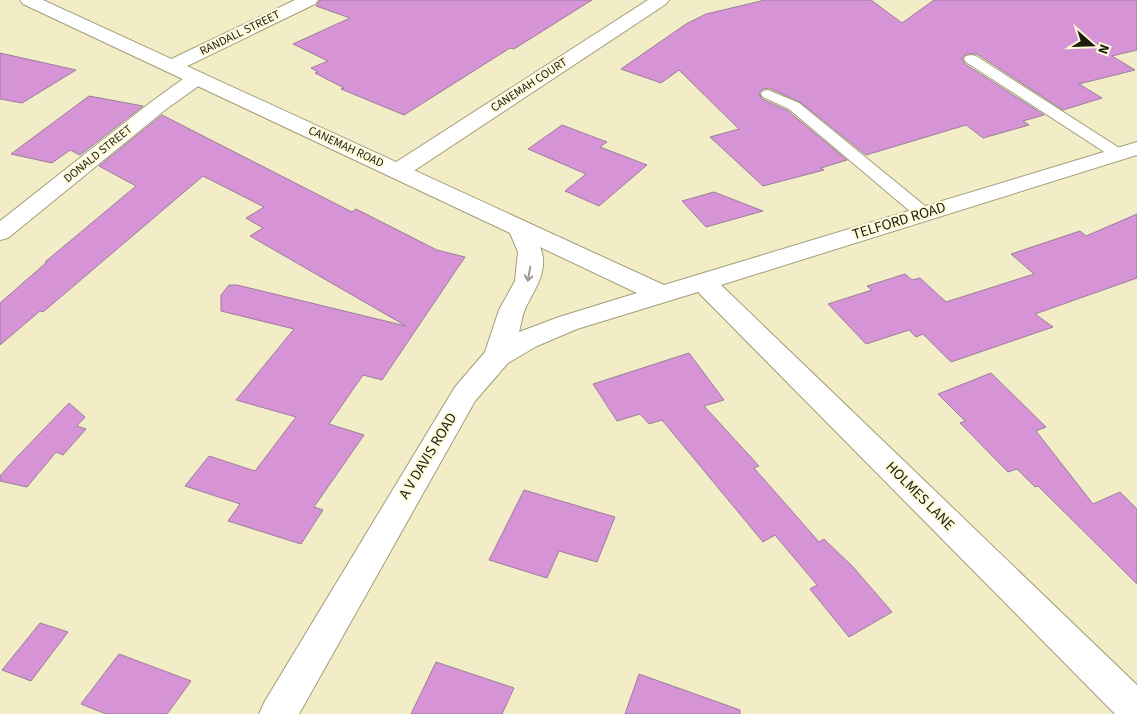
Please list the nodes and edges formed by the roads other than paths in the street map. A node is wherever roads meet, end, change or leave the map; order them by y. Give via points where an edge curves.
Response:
1 (30, 0) edge
2 (309, 0) edge
3 (660, 0) edge
4 (971, 59) dead end
5 (172, 66) junction
6 (197, 78) junction
7 (768, 94) dead end
8 (1128, 151) edge
9 (398, 171) junction
10 (924, 214) junction
11 (520, 227) junction
12 (0, 233) edge
13 (703, 282) junction
14 (662, 294) junction
15 (498, 356) junction
16 (1137, 710) edge
17 (278, 714) edge

1 - 5 street, CANEMAH ROAD
2 - 5 street, RANDALL STREET
3 - 9 street, CANEMAH COURT
4 - 8 lane
5 - 6 street, CANEMAH ROAD
6 - 9 street, CANEMAH ROAD
6 - 12 street, DONALD STREET
7 - 10 lane via 794,106
8 - 10 street, TELFORD ROAD
9 - 11 street, CANEMAH ROAD
10 - 13 street, TELFORD ROAD
11 - 14 street, CANEMAH ROAD
11 -> 15 street via 530,252 528,281 512,310
13 - 14 street, TELFORD ROAD
13 - 16 street, HOLMES LANE
14 - 15 street, A V DAVIS ROAD via 544,331
15 - 17 street, A V DAVIS ROAD via 465,394

